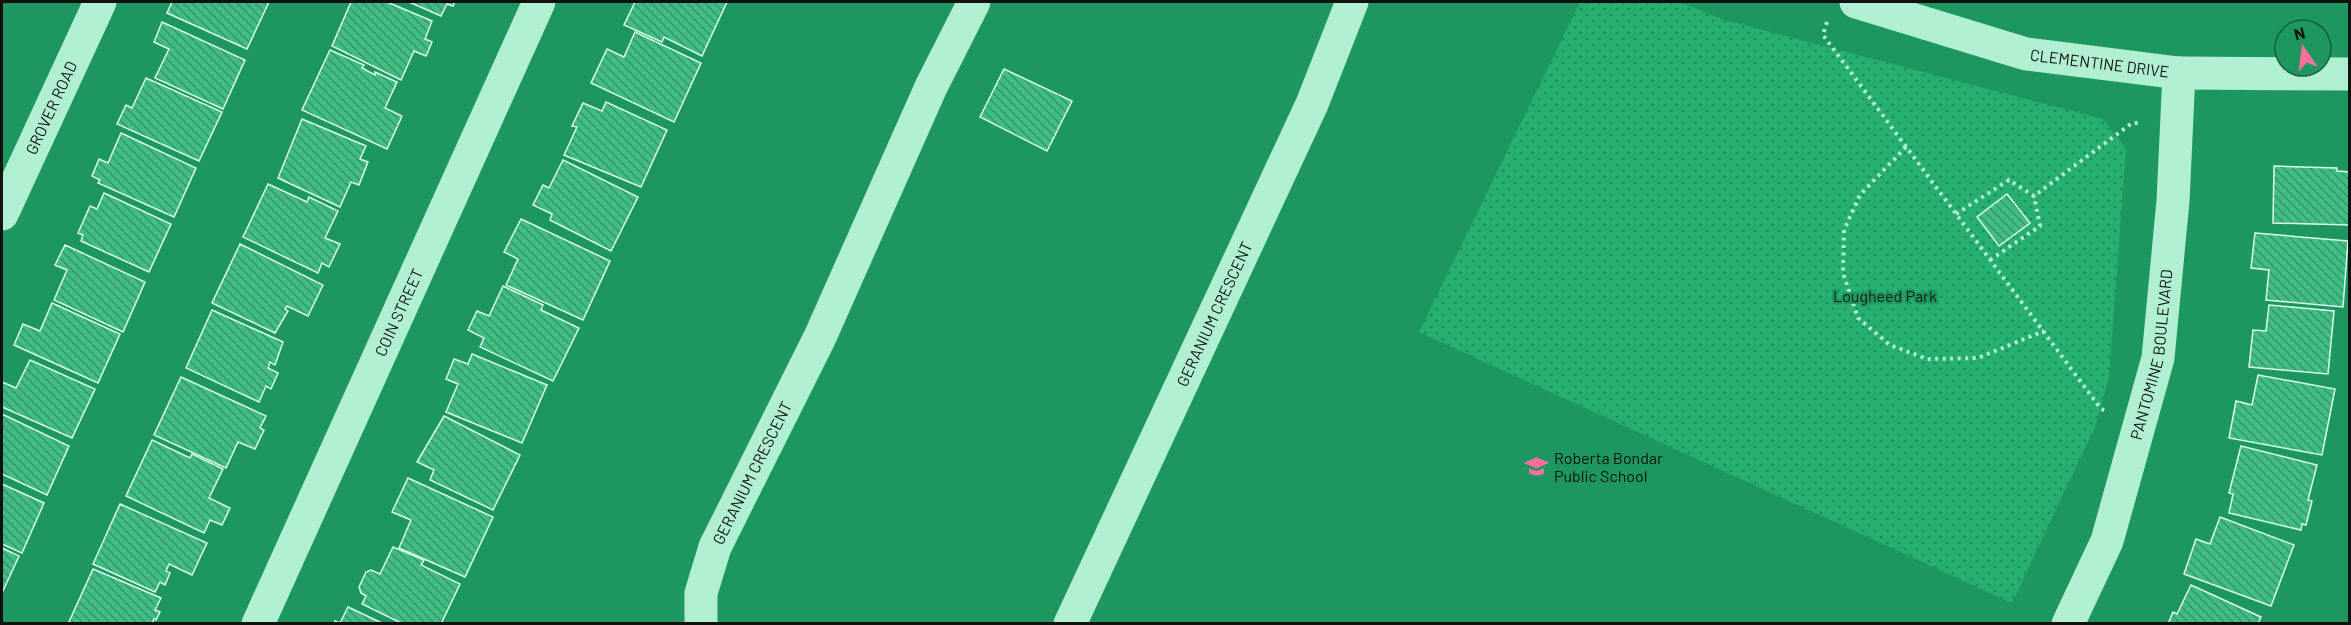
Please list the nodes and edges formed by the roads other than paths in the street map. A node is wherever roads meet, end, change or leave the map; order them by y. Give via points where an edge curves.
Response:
1 (100, 2) edge
2 (539, 2) edge
3 (974, 2) edge
4 (1352, 2) edge
5 (1844, 7) edge
6 (2179, 73) junction
7 (2349, 74) edge
8 (2, 214) edge
9 (258, 624) edge
10 (700, 624) edge
11 (1070, 624) edge
12 (2068, 624) edge

1 - 8 street, GROVER ROAD
2 - 9 street, COIN STREET
3 - 10 street, GERANIUM CRESCENT via 931,87 820,337 715,547 701,593
4 - 11 street, GERANIUM CRESCENT via 1311,104
5 - 6 street, CLEMENTINE DRIVE via 2026,54
6 - 7 street, CLEMENTINE DRIVE
6 - 12 street, PANTOMINE BOULEVARD via 2173,201 2158,358 2107,541

